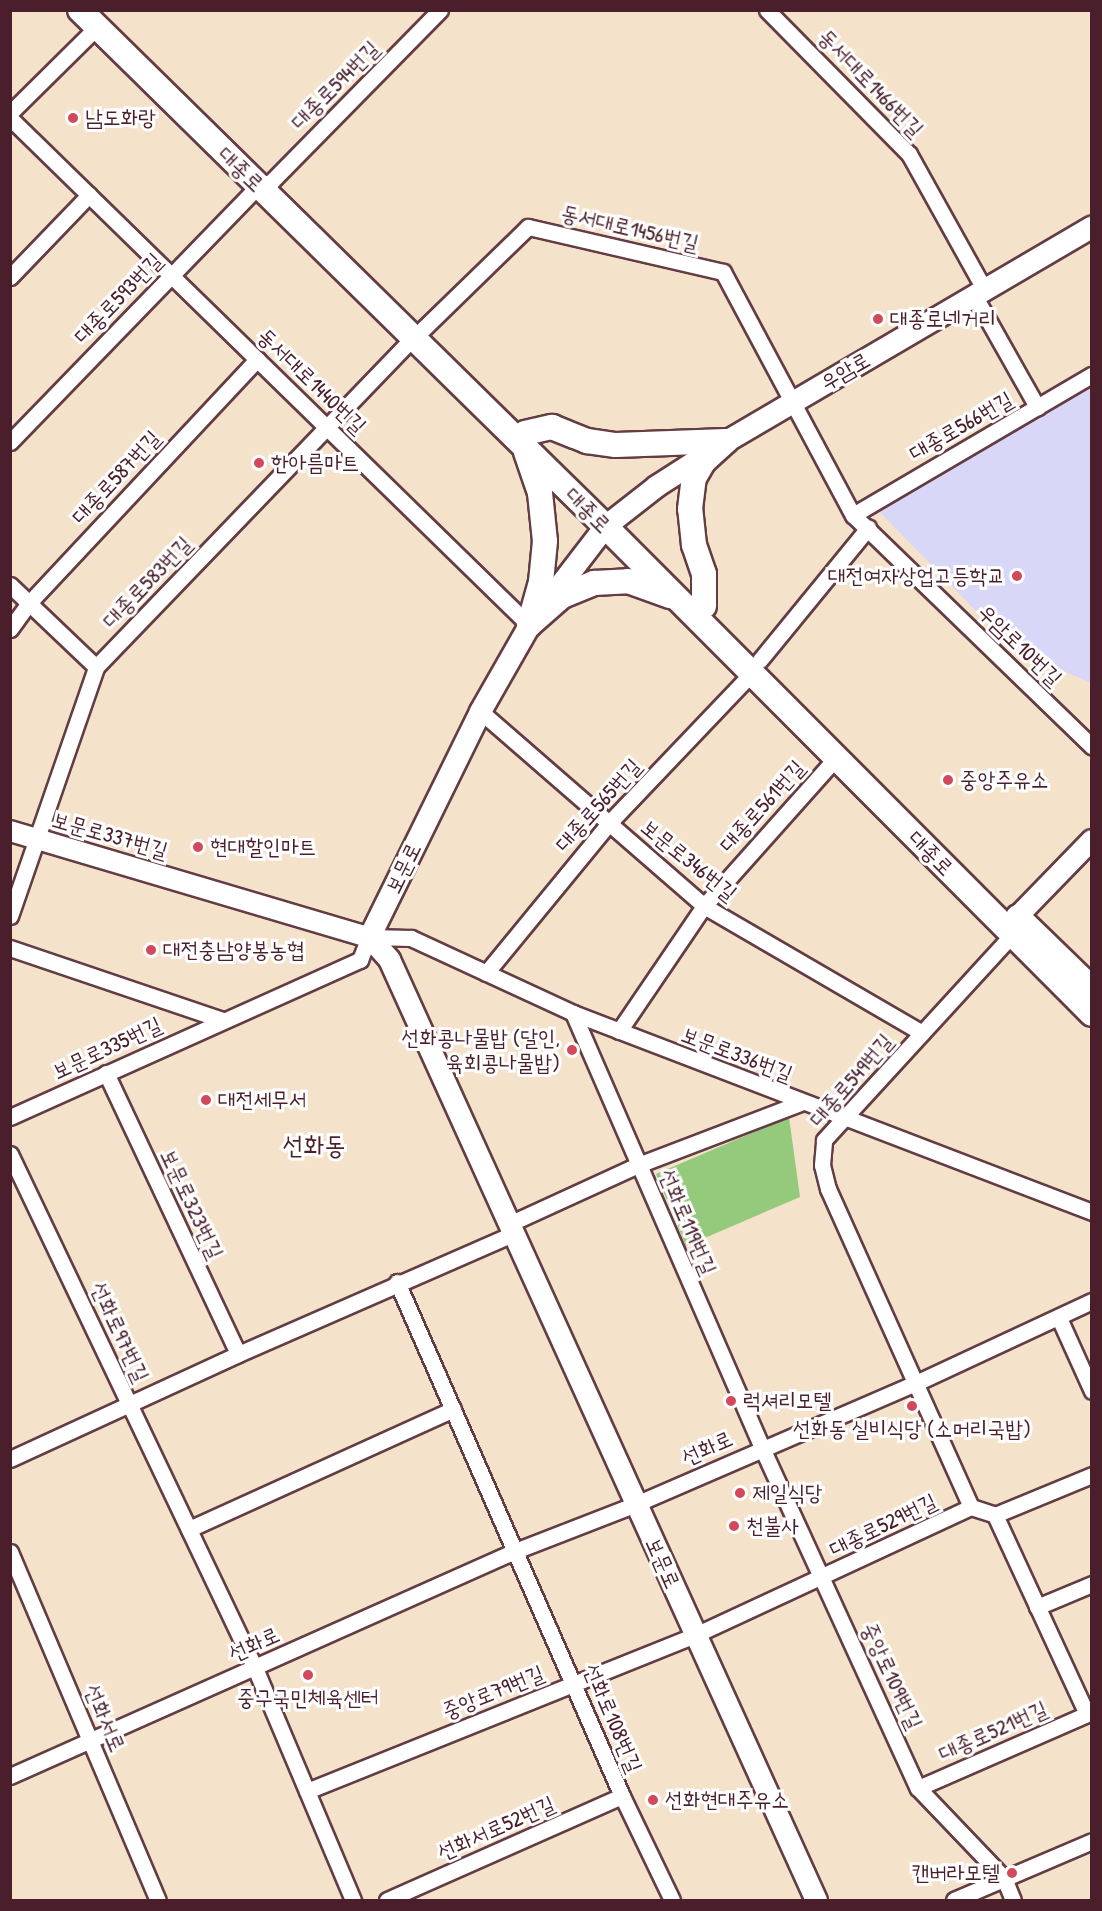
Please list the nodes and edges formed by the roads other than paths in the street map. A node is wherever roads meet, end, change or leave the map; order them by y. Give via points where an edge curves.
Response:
1 (80, 10) edge
2 (440, 10) edge
3 (768, 10) edge
4 (97, 19) edge
5 (10, 113) edge
6 (10, 118) edge
7 (264, 184) junction
8 (89, 195) junction
9 (1092, 226) edge
10 (172, 276) junction
11 (10, 277) edge
12 (979, 292) junction
13 (417, 334) junction
14 (257, 359) junction
15 (1092, 375) edge
16 (792, 402) junction
17 (1037, 407) junction
18 (327, 427) junction
19 (524, 440) junction
20 (726, 441) junction
21 (10, 442) edge
22 (853, 515) junction
23 (610, 522) junction
24 (868, 528) junction
25 (10, 585) edge
26 (678, 600) junction
27 (29, 603) junction
28 (704, 606) junction
29 (529, 625) junction
30 (10, 629) edge
31 (96, 667) junction
32 (756, 667) junction
33 (480, 711) junction
34 (1092, 747) edge
35 (836, 758) junction
36 (609, 823) junction
37 (10, 831) edge
38 (39, 839) junction
39 (1092, 840) edge
40 (704, 906) junction
41 (10, 916) edge
42 (1015, 925) junction
43 (369, 937) junction
44 (10, 948) edge
45 (486, 973) junction
46 (1092, 989) edge
47 (573, 1013) junction
48 (1092, 1014) edge
49 (223, 1020) junction
50 (619, 1031) junction
51 (922, 1033) junction
52 (106, 1072) junction
53 (800, 1103) junction
54 (10, 1117) edge
55 (842, 1119) junction
56 (10, 1154) edge
57 (638, 1165) junction
58 (1092, 1212) edge
59 (511, 1229) junction
60 (397, 1282) junction
61 (1092, 1301) edge
62 (1059, 1318) junction
63 (237, 1354) junction
64 (916, 1383) junction
65 (1092, 1391) edge
66 (129, 1404) junction
67 (453, 1409) junction
68 (762, 1448) junction
69 (10, 1460) edge
70 (1092, 1475) edge
71 (636, 1504) junction
72 (971, 1507) junction
73 (995, 1515) junction
74 (189, 1529) junction
75 (515, 1551) junction
76 (10, 1552) edge
77 (822, 1579) junction
78 (1092, 1584) edge
79 (1037, 1607) junction
80 (695, 1635) junction
81 (255, 1668) junction
82 (573, 1684) junction
83 (1089, 1713) edge
84 (90, 1740) junction
85 (10, 1776) edge
86 (918, 1788) junction
87 (307, 1791) junction
88 (622, 1797) junction
89 (1092, 1841) edge
90 (1004, 1878) junction
91 (158, 1900) edge
92 (353, 1900) edge
93 (387, 1900) edge
94 (672, 1900) edge
95 (816, 1900) edge
96 (954, 1900) edge
97 (1013, 1900) edge

1 - 4 main road, 대종로
2 - 7 street, 대종로594번길
3 - 12 street, 동서대로1466번길 via 909,154
4 - 5 street
4 - 7 main road, 대종로
6 - 8 street, 동서대로1440번길
7 - 10 street, 대종로593번길
7 - 13 main road, 대종로
8 - 10 street, 동서대로1440번길
8 - 11 street
9 - 12 main road, 우암로
10 - 14 street, 동서대로1440번길
10 - 21 street, 대종로593번길
12 - 16 main road, 우암로
12 - 17 street, 동서대로1466번길
13 - 16 street, 동서대로1456번길 via 528,227 723,272
13 - 18 street, 대종로583번길
13 - 19 main road, 대종로
14 - 18 street, 동서대로1440번길
14 - 27 street, 대종로587번길
15 - 17 street, 대종로566번길
16 - 20 main road, 우암로
16 - 22 street, 우암로10번길
17 - 22 street, 대종로566번길
18 - 29 street, 동서대로1440번길
18 - 31 street, 대종로583번길
19 - 20 main road via 552,427 587,441 616,446
19 - 23 main road, 대종로
19 - 29 main road via 540,493 545,541 541,582
20 - 23 main road, 우암로 via 656,486
20 - 28 main road via 704,460 694,478 690,509 694,545 704,574
22 - 24 street, 우암로10번길
23 - 26 main road, 대종로
23 - 28 main road, 대종로
23 - 29 main road, 보문로
24 - 32 street
24 - 34 street, 우암로10번길
25 - 27 street
26 - 29 main road via 628,581 594,583 562,596
26 - 32 main road, 대종로
27 - 30 street, 대종로587번길
27 - 31 street
28 - 32 main road, 대종로
29 - 33 main road, 보문로
31 - 38 street, 대종로583번길
32 - 35 main road, 대종로
32 - 36 street, 대종로565번길
32 - 42 main road, 대종로
33 - 36 street, 보문로346번길
33 - 43 main road, 보문로
35 - 40 street, 대종로561번길
35 - 42 main road, 대종로
36 - 40 street, 보문로346번길
36 - 45 street, 대종로565번길
37 - 38 street, 보문로337번길
38 - 41 street, 대종로583번길
38 - 43 street, 보문로337번길
39 - 42 street
40 - 50 street, 대종로561번길
40 - 51 street, 보문로346번길
42 - 46 main road, 대종로
42 - 48 main road, 대종로
42 - 51 street, 대종로549번길
43 - 45 street, 보문로336번길 via 411,938
43 - 49 street, 보문로335번길 via 360,960
43 - 59 main road, 보문로 via 388,959
44 - 49 street, 보문로335번길
45 - 47 street, 보문로336번길
47 - 50 street, 보문로336번길
47 - 57 street, 선화로119번길
49 - 52 street, 보문로335번길
50 - 53 street, 보문로336번길
51 - 55 street, 대종로549번길
52 - 54 street, 보문로335번길
52 - 63 street, 보문로323번길
53 - 55 street, 보문로336번길
53 - 57 street
55 - 58 street, 보문로336번길
55 - 64 street, 대종로549번길 via 824,1140 822,1165 828,1189
56 - 66 street, 선화로97번길
57 - 59 street
57 - 68 street, 선화로119번길
59 - 60 street
59 - 71 main road, 보문로
60 - 63 street
60 - 67 street
61 - 62 street, 선화로
62 - 64 street, 선화로
62 - 65 street
63 - 66 street
64 - 68 street, 선화로
64 - 72 street
66 - 69 street
66 - 74 street, 선화로97번길
67 - 74 street
67 - 75 street
68 - 71 street, 선화로
68 - 77 street, 중앙로109번길
70 - 73 street
71 - 75 street, 선화로
71 - 80 main road, 보문로
72 - 73 street, 대종로529번길
72 - 77 street, 대종로529번길
73 - 79 street, 대종로521번길
74 - 81 street, 선화로97번길
75 - 81 street, 선화로
75 - 82 street, 선화로108번길
76 - 84 street, 선화서로
77 - 80 street, 대종로529번길
77 - 86 street, 중앙로109번길
78 - 79 street
79 - 83 street, 대종로521번길
80 - 82 street, 중앙로79번길
80 - 95 main road, 보문로
81 - 84 street, 선화로
81 - 87 street
82 - 87 street, 중앙로79번길
82 - 88 street, 선화로108번길
83 - 86 street, 대종로521번길
84 - 85 street, 선화로
84 - 91 street, 선화서로
86 - 90 street, 중앙로109번길
87 - 92 street
88 - 93 street, 선화서로52번길
88 - 94 street, 선화로108번길
89 - 90 street
90 - 96 street
90 - 97 street, 중앙로109번길

